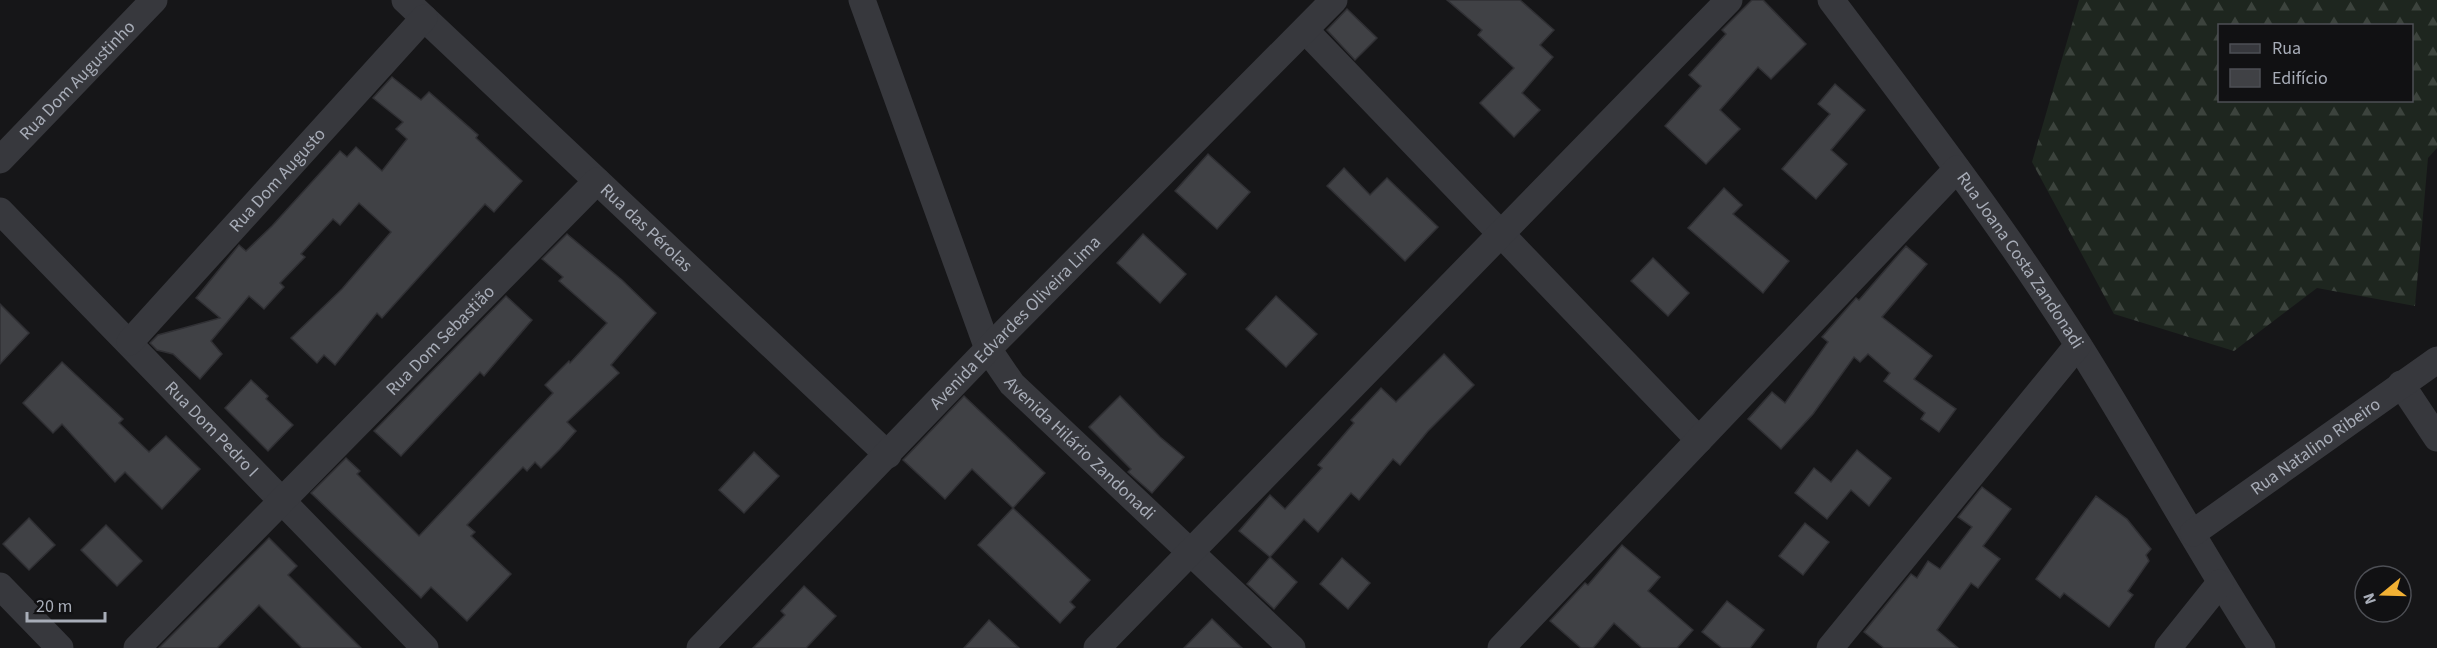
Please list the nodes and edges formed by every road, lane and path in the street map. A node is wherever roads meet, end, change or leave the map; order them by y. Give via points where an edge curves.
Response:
1 (154, 0) edge
2 (862, 0) edge
3 (1334, 0) edge
4 (1729, 0) edge
5 (1831, 0) edge
6 (415, 9) edge
7 (1305, 30) junction
8 (0, 160) edge
9 (1957, 169) junction
10 (597, 181) junction
11 (0, 211) edge
12 (1503, 234) junction
13 (130, 342) junction
14 (2078, 345) junction
15 (988, 350) junction
16 (2437, 360) edge
17 (2401, 384) junction
18 (2437, 438) edge
19 (1699, 440) junction
20 (888, 455) junction
21 (283, 500) junction
22 (2193, 533) junction
23 (1189, 554) junction
24 (2220, 583) junction
25 (0, 586) edge
26 (60, 648) edge
27 (137, 648) edge
28 (424, 648) edge
29 (700, 648) edge
30 (1097, 648) edge
31 (1292, 648) edge
32 (1501, 648) edge
33 (1830, 648) edge
34 (2168, 648) edge
35 (2262, 648) edge

1 - 8 street, Rua Dom Augustinho
2 - 15 street, Avenida Hilário Zandonadi
3 - 7 street, Avenida Edvardes Oliveira Lima
4 - 12 street
5 - 9 street, Rua Joana Costa Zandonadi
6 - 10 street, Rua das Pérolas
6 - 13 street, Rua Dom Augusto
7 - 12 street
7 - 15 street, Avenida Edvardes Oliveira Lima
9 - 14 street, Rua Joana Costa Zandonadi
9 - 19 street
10 - 20 street, Rua das Pérolas
10 - 21 street, Rua Dom Sebastião
11 - 13 street, Rua Dom Pedro I
12 - 19 street
12 - 23 street
13 - 21 street, Rua Dom Pedro I
14 - 22 street, Rua Joana Costa Zandonadi
14 - 33 street
15 - 20 street, Avenida Edvardes Oliveira Lima
15 - 23 street, Avenida Hilário Zandonadi via 1012,384
16 - 17 street, Rua Natalino Ribeiro
17 - 18 street
17 - 22 street, Rua Natalino Ribeiro
19 - 32 street
20 - 29 street, Avenida Edvardes Oliveira Lima
21 - 27 street, Rua Dom Sebastião
21 - 28 street, Rua Dom Pedro I
22 - 24 street, Rua Joana Costa Zandonadi
23 - 30 street
23 - 31 street, Avenida Hilário Zandonadi
24 - 34 street
24 - 35 street, Rua Joana Costa Zandonadi
25 - 26 street

